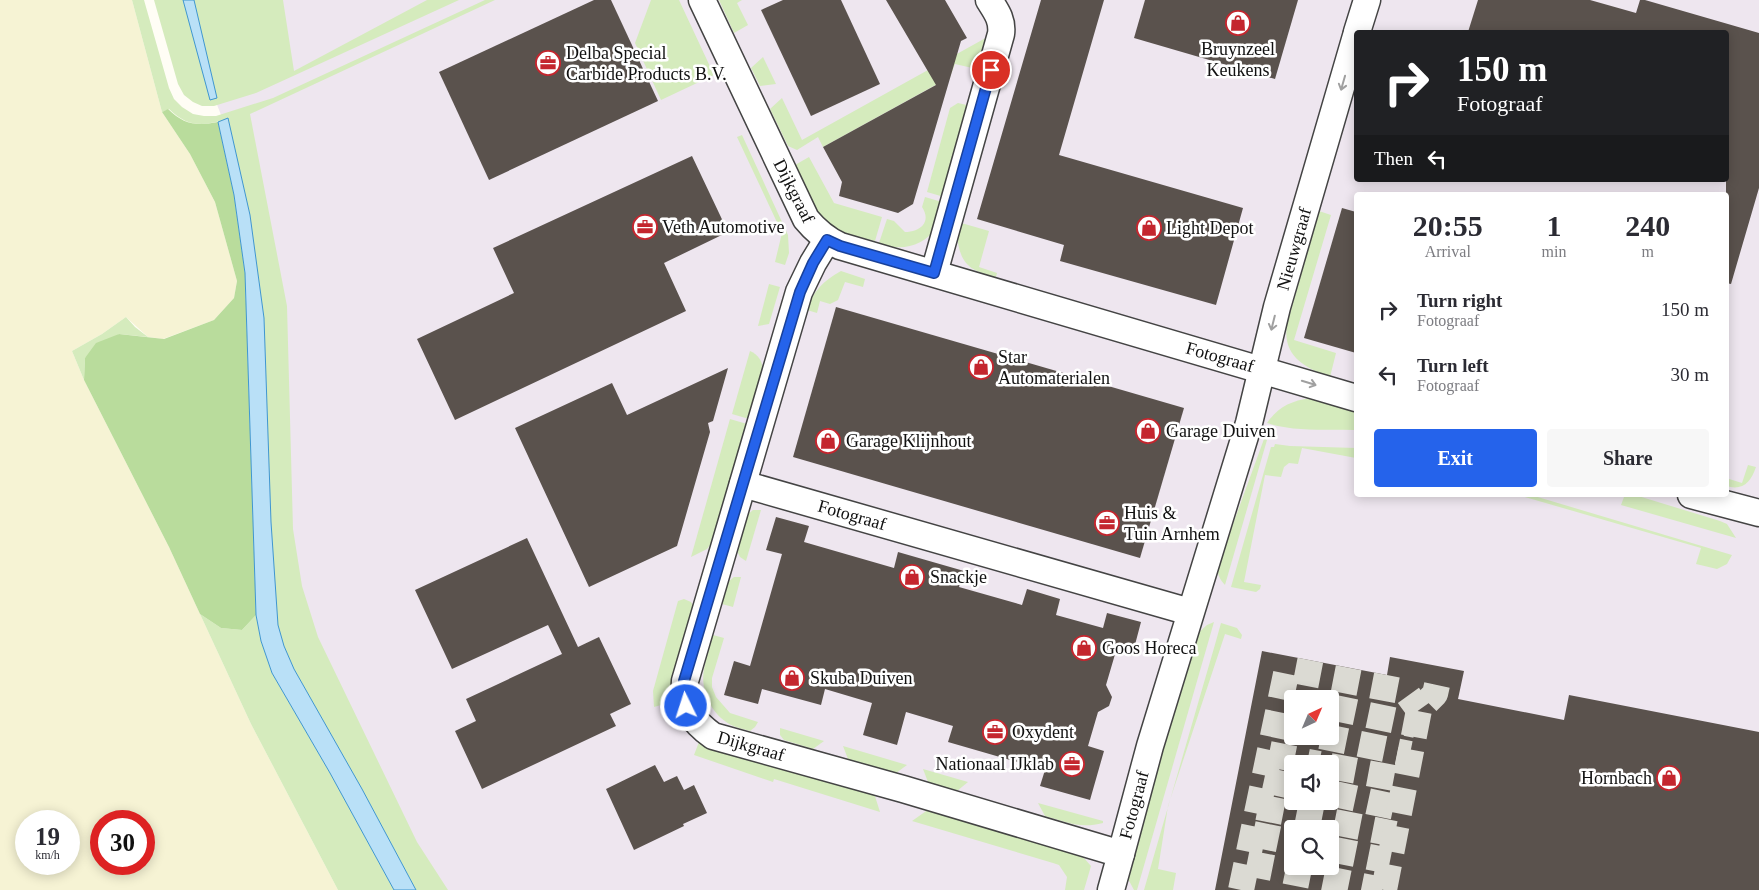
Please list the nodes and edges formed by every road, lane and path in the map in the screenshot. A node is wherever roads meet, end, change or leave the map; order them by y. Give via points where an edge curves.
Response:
1 (702, 0) edge
2 (989, 0) edge
3 (1367, 0) edge
4 (1358, 30) edge
5 (1354, 43) edge
6 (827, 240) junction
7 (934, 273) junction
8 (1262, 369) junction
9 (1354, 397) edge
10 (743, 484) junction
11 (1698, 497) edge
12 (1759, 514) edge
13 (1190, 612) junction
14 (1121, 854) junction
15 (1111, 890) edge

1 - 6 street, Dijkgraaf via 806,219
2 - 7 street via 1000,18 1001,34
3 - 4 street
5 -> 8 street, Nieuwgraaf
6 - 7 street, Fotograaf
6 - 10 street, Dijkgraaf via 800,292
7 - 8 street, Fotograaf
8 -> 9 street
8 - 13 street, Fotograaf via 1249,423
10 - 13 street, Fotograaf
10 - 14 street, Dijkgraaf via 684,681 686,706 701,727 713,736
11 - 12 street
13 - 14 street, Fotograaf
14 - 15 street

